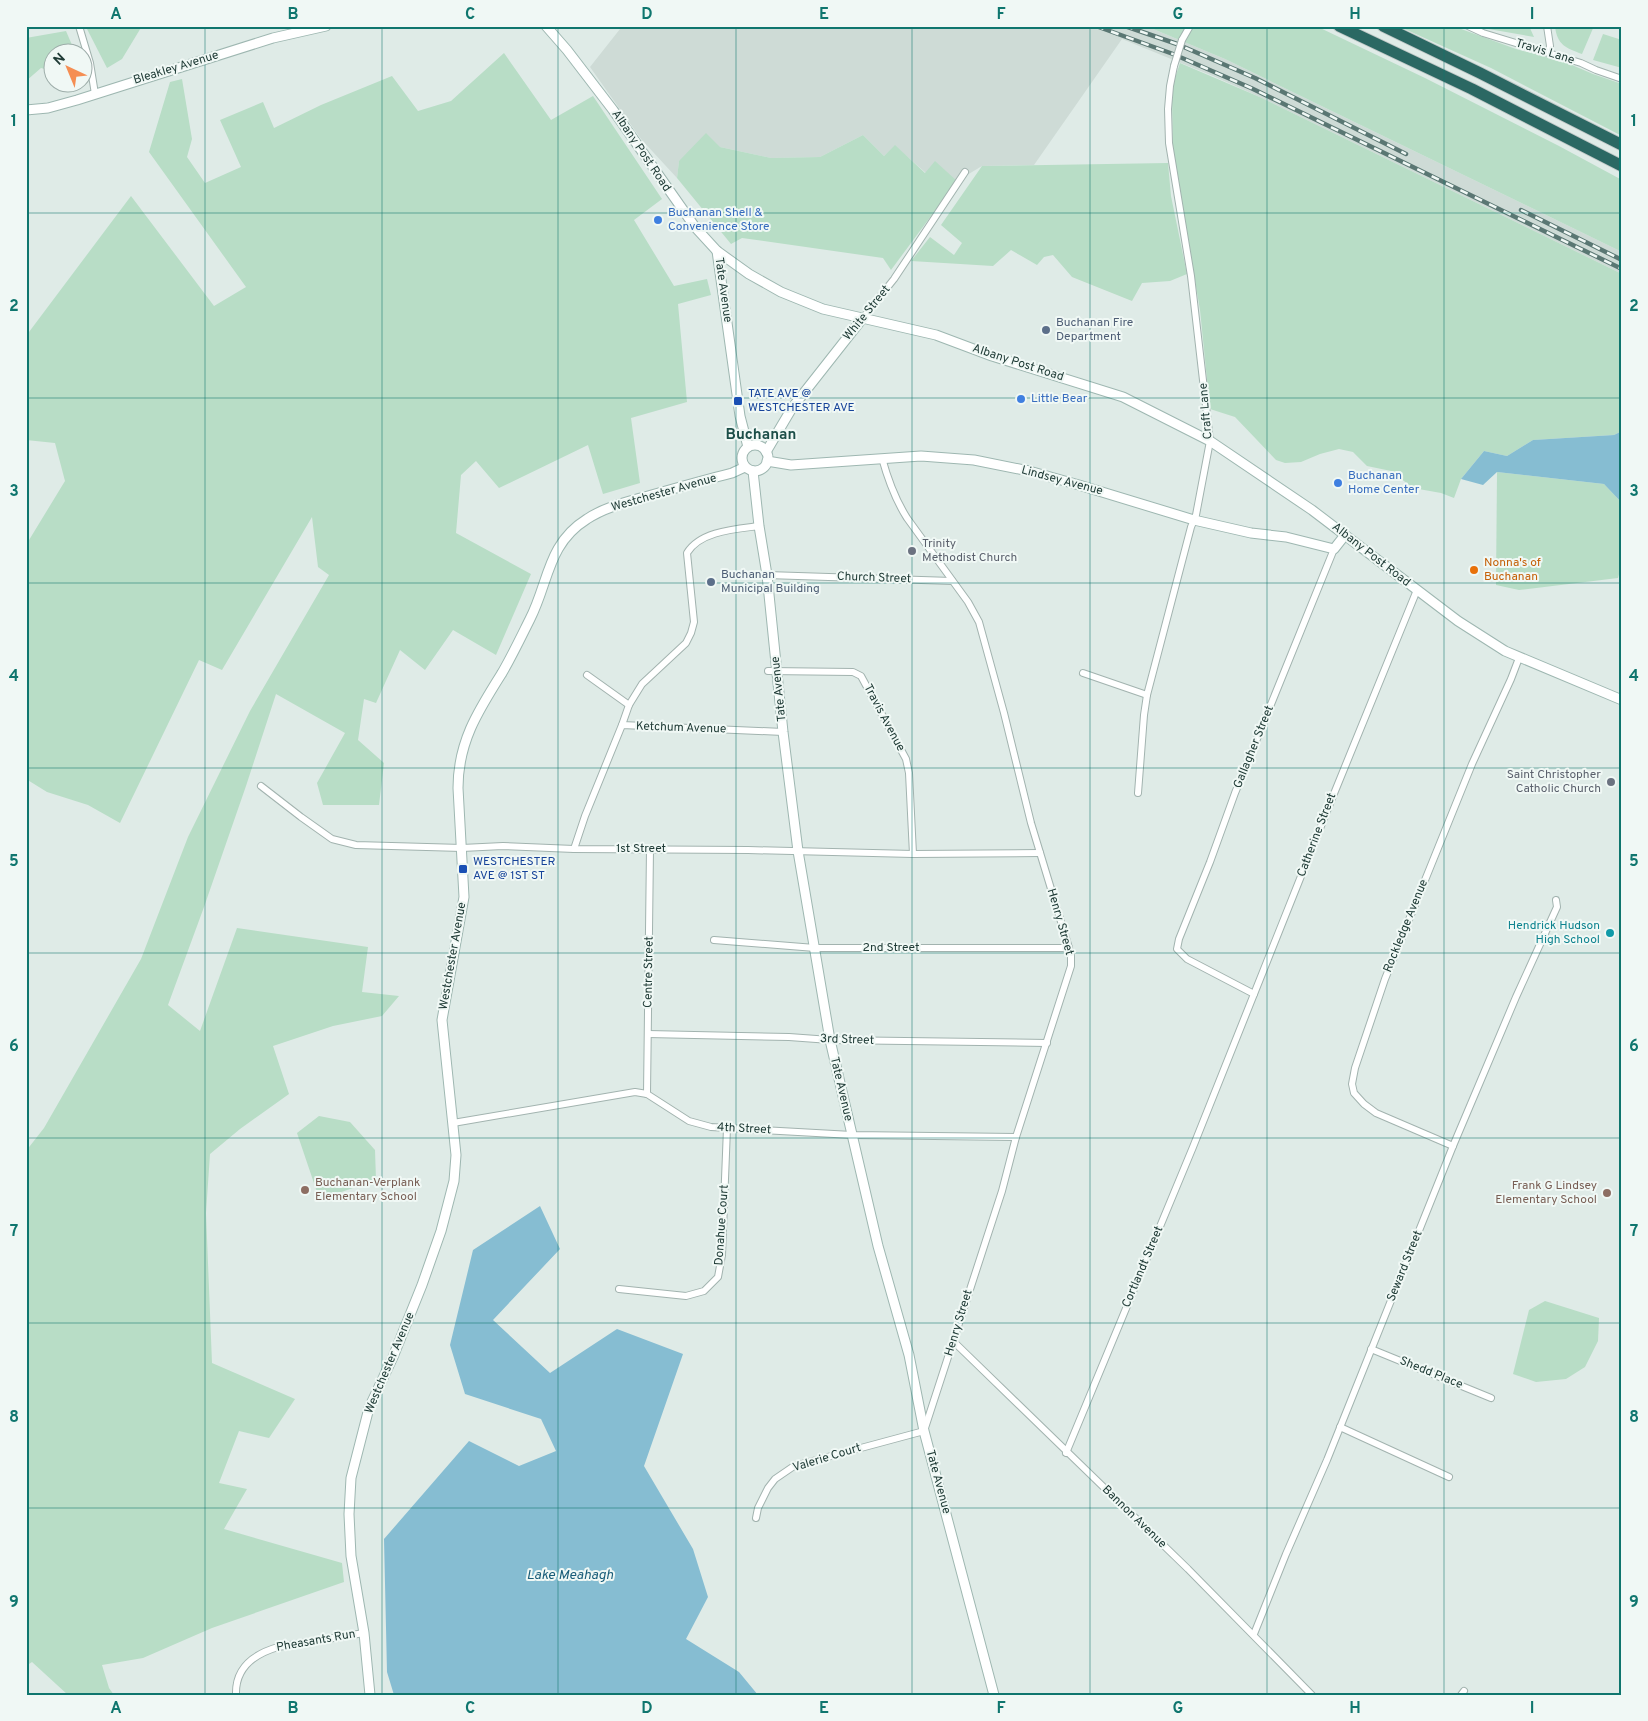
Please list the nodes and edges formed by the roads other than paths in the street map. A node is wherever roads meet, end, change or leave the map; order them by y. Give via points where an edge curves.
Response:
1 (79, 26) edge
2 (326, 26) edge
3 (546, 26) edge
4 (1190, 26) edge
5 (1339, 26) edge
6 (1383, 26) edge
7 (1468, 26) edge
8 (1547, 26) edge
9 (1549, 52) junction
10 (1622, 79) edge
11 (95, 94) junction
12 (26, 110) edge
13 (1622, 145) edge
14 (1622, 166) edge
15 (965, 172) dead end
16 (717, 251) junction
17 (862, 319) junction
18 (1210, 441) junction
19 (748, 447) junction
20 (767, 456) junction
21 (882, 458) junction
22 (749, 469) junction
23 (1194, 520) junction
24 (759, 526) junction
25 (1346, 535) junction
26 (1334, 549) junction
27 (767, 574) junction
28 (952, 581) junction
29 (1417, 590) junction
30 (1519, 658) junction
31 (772, 671) junction
32 (1083, 673) dead end
33 (587, 674) dead end
34 (1147, 695) junction
35 (1622, 700) edge
36 (629, 705) junction
37 (622, 725) junction
38 (783, 732) junction
39 (261, 786) dead end
40 (1138, 793) dead end
41 (462, 848) junction
42 (574, 849) junction
43 (650, 850) junction
44 (798, 851) junction
45 (1040, 853) junction
46 (913, 854) junction
47 (1556, 900) dead end
48 (714, 940) dead end
49 (815, 948) junction
50 (1070, 948) junction
51 (1254, 994) junction
52 (648, 1034) junction
53 (830, 1040) junction
54 (1046, 1043) junction
55 (1219, 1081) joint
56 (647, 1094) junction
57 (453, 1122) junction
58 (727, 1128) junction
59 (852, 1135) junction
60 (1016, 1137) junction
61 (1453, 1146) junction
62 (619, 1289) dead end
63 (954, 1342) junction
64 (1371, 1349) junction
65 (1491, 1398) dead end
66 (1340, 1428) junction
67 (924, 1431) junction
68 (1066, 1453) junction
69 (1449, 1477) dead end
70 (756, 1518) dead end
71 (364, 1633) junction
72 (1254, 1634) junction
73 (236, 1695) edge
74 (370, 1695) edge
75 (994, 1695) edge
76 (1312, 1695) edge

1 - 11 street
2 - 11 street, Bleakley Avenue via 273,38
3 - 16 street, Albany Post Road via 613,110 690,221
4 - 18 street, Craft Lane, bridge via 1182,40 1170,86 1169,143 1191,276
5 - 14 highway via 1472,89
6 - 13 highway
7 - 9 street, Travis Lane
8 - 9 street
9 - 10 street, Travis Lane
11 - 12 street, Bleakley Avenue via 48,108
15 - 17 street, White Street via 894,279
16 - 17 street, Albany Post Road via 788,296 823,310
16 - 19 street, Tate Avenue via 740,416
17 - 18 street, Albany Post Road via 936,335 1123,397
17 - 20 street, White Street via 792,408
18 - 23 street, Craft Lane
18 - 25 street, Albany Post Road
19 - 20 street via 759,446
19 - 22 street via 742,456
20 - 21 street, Lindsey Avenue via 792,465
20 - 22 street via 762,469
21 - 23 street, Lindsey Avenue via 921,456 974,460 1079,485
21 - 28 street, Henry Street via 898,504
22 - 24 street, Tate Avenue
22 - 41 street, Westchester Avenue via 616,505 586,519 562,544 550,561 531,617 483,701 461,754 458,780
23 - 26 street, Lindsey Avenue
23 - 34 street, Craft Lane
24 - 27 street, Tate Avenue
24 - 36 street via 734,529 691,546 687,554 694,622 691,633 686,643 642,684
25 - 26 street
25 - 29 street, Albany Post Road
26 - 51 street, Gallagher Street via 1235,793 1177,947 1187,959
27 - 28 street, Church Street
27 - 31 street, Tate Avenue
28 - 45 street, Henry Street via 979,622
29 - 30 street, Albany Post Road via 1458,621
29 - 51 street, Catherine Street
30 - 35 street, Albany Post Road
30 - 61 street, Rockledge Avenue via 1472,764 1385,980 1352,1084 1354,1093 1376,1113
31 - 38 street, Tate Avenue
31 - 46 street, Travis Avenue via 858,673 862,676 906,759
32 - 34 street
33 - 36 street
34 - 40 street, Craft Lane
36 - 37 street
37 - 38 street, Ketchum Avenue
37 - 42 street, Ketchum Avenue
38 - 44 street, Tate Avenue
39 - 41 street, 1st Street via 332,839 356,845
41 - 42 street, 1st Street
41 - 57 street, Westchester Avenue via 464,897 442,1020
42 - 43 street, 1st Street
43 - 44 street, 1st Street
43 - 52 street, Centre Street
44 - 46 street, 1st Street
44 - 49 street, Tate Avenue
45 - 46 street, 1st Street
45 - 50 street, Henry Street
47 - 61 street, Seward Street via 1557,907
48 - 49 street, 2nd Street
49 - 50 street, 2nd Street
49 - 53 street, Tate Avenue
50 - 54 street, Henry Street via 1071,966
51 - 55 street, Catherine Street
52 - 53 street, 3rd Street
52 - 56 street, Centre Street
53 - 54 street, 3rd Street
53 - 59 street, Tate Avenue
54 - 60 street, Henry Street
55 - 68 street, Cortlandt Street
56 - 57 street via 635,1092
56 - 58 street, 4th Street via 689,1121
57 - 71 street, Westchester Avenue via 454,1181 441,1231 393,1357 369,1408 351,1478 348,1514 351,1556
58 - 59 street, 4th Street
58 - 62 street, Donahue Court via 722,1255 718,1277 704,1291 686,1296
59 - 60 street, 4th Street
59 - 67 street, Tate Avenue via 878,1246 909,1355
60 - 63 street, Henry Street
61 - 64 street, Seward Street
63 - 67 street, Henry Street
63 - 68 street, Bannon Avenue
64 - 65 street, Shedd Place
64 - 66 street, Seward Street
66 - 69 street
66 - 72 street, Seward Street
67 - 70 street, Valerie Court via 794,1466 768,1488
67 - 75 street, Tate Avenue
68 - 72 street, Bannon Avenue
71 - 73 street, Pheasants Run via 267,1650 242,1670
71 - 74 street, Westchester Avenue
72 - 76 street, Bannon Avenue

